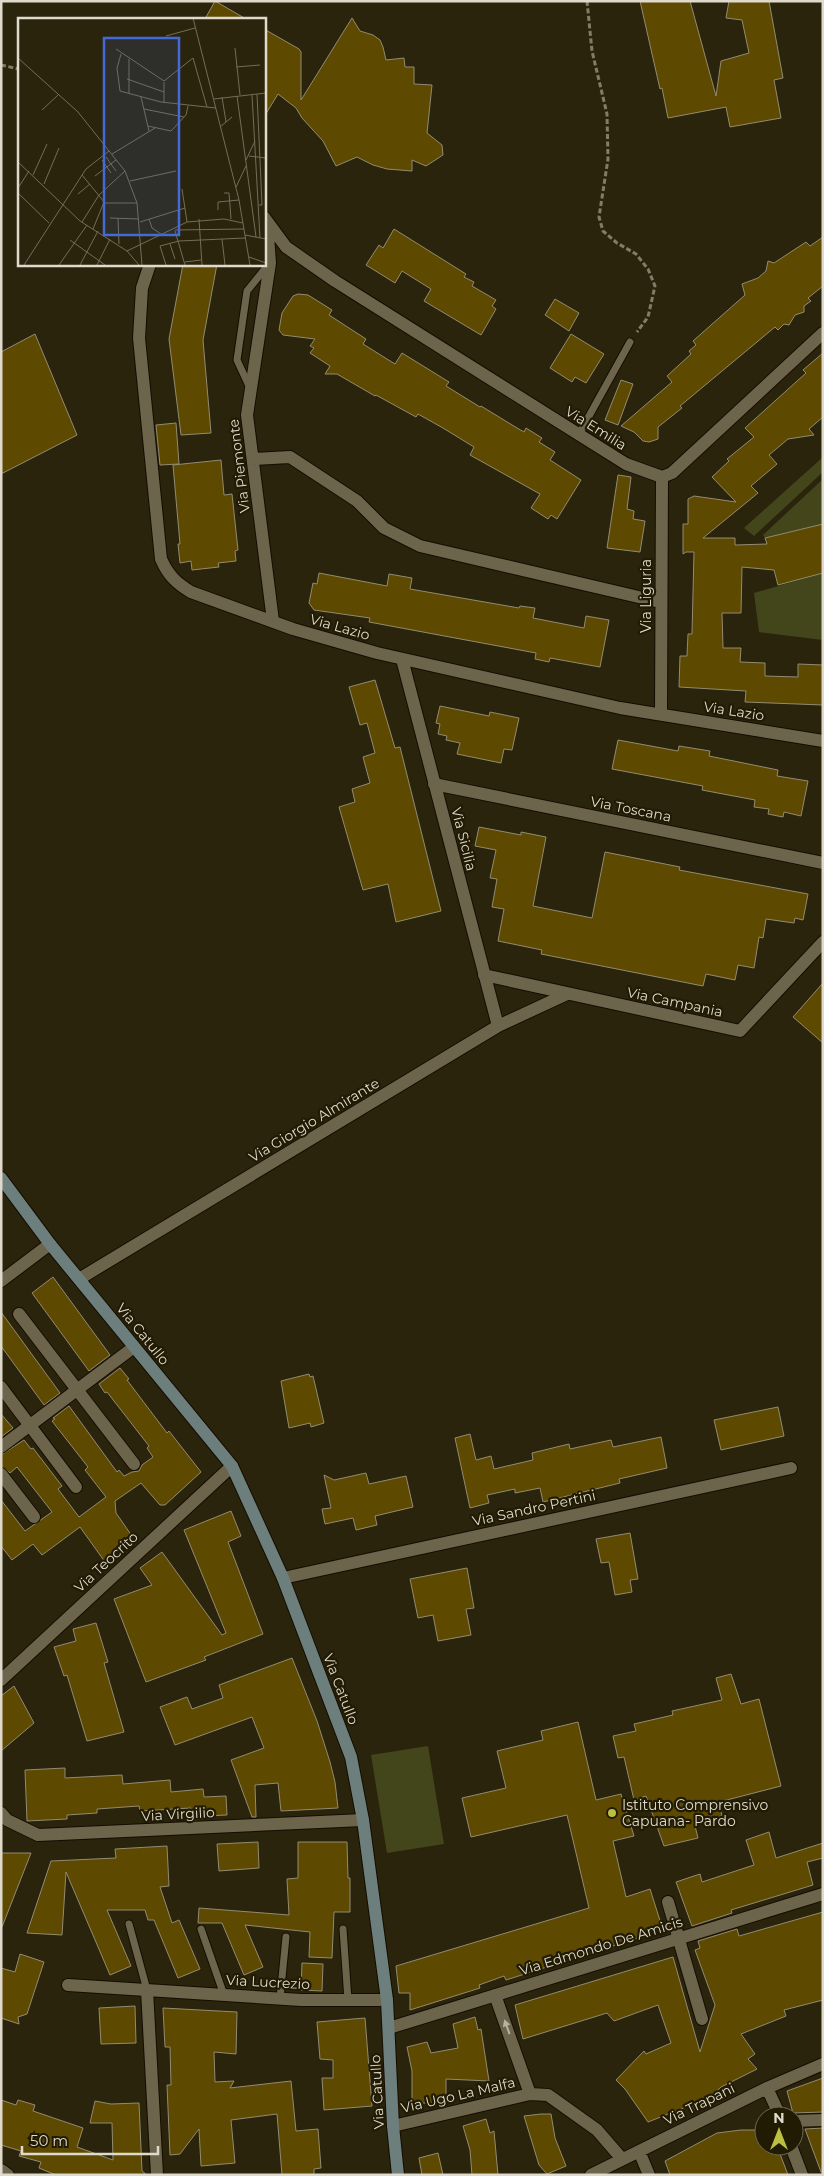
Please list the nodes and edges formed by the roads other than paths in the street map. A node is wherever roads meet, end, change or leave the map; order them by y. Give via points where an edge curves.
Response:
1 (265, 218) edge
2 (270, 263) junction
3 (150, 265) edge
4 (823, 333) edge
5 (630, 342) road end
6 (251, 390) junction
7 (578, 436) junction
8 (253, 459) junction
9 (662, 477) junction
10 (660, 602) junction
11 (273, 621) junction
12 (402, 659) junction
13 (661, 714) junction
14 (823, 741) edge
15 (434, 784) junction
16 (823, 863) edge
17 (823, 942) edge
18 (484, 975) junction
19 (567, 994) junction
20 (498, 1026) junction
21 (1, 1178) edge
22 (50, 1244) junction
23 (80, 1279) junction
24 (1, 1281) edge
25 (19, 1314) dead end
26 (134, 1347) junction
27 (1, 1387) edge
28 (76, 1390) junction
29 (30, 1425) junction
30 (1, 1446) edge
31 (134, 1464) dead end
32 (232, 1466) junction
33 (791, 1468) dead end
34 (1, 1474) edge
35 (76, 1487) dead end
36 (34, 1517) dead end
37 (282, 1578) junction
38 (1, 1680) edge
39 (1, 1813) edge
40 (363, 1820) junction
41 (823, 1894) edge
42 (668, 1902) dead end
43 (130, 1924) dead end
44 (201, 1929) dead end
45 (343, 1929) dead end
46 (286, 1937) dead end
47 (679, 1938) junction
48 (68, 1985) dead end
49 (147, 1990) junction
50 (224, 1995) junction
51 (495, 1995) junction
52 (280, 1998) junction
53 (348, 2000) junction
54 (387, 2000) junction
55 (702, 2019) dead end
56 (389, 2028) junction
57 (823, 2064) edge
58 (767, 2088) junction
59 (530, 2094) junction
60 (775, 2106) edge
61 (823, 2120) edge
62 (804, 2121) edge
63 (393, 2126) junction
64 (639, 2151) junction
65 (795, 2156) edge
66 (622, 2159) junction
67 (1, 2170) edge
68 (8, 2175) edge
69 (157, 2175) edge
70 (398, 2175) edge
71 (591, 2175) edge
72 (649, 2175) edge
73 (802, 2175) edge

1 - 2 street, Via Piemonte
1 - 7 street, Via Emilia via 286,247
2 - 6 street, Via Piemonte
2 - 6 lane via 247,291 237,360
3 - 11 street, Via Lazio via 142,288 139,338 161,559 167,574 191,592
4 - 9 street via 672,473
5 - 7 lane
6 - 8 street, Via Piemonte via 247,415
7 - 9 street, Via Emilia via 626,464
8 - 10 street via 290,457 357,501 384,528 420,546
8 - 11 street, Via Piemonte
9 - 10 street, Via Liguria
10 - 13 street, Via Liguria
11 - 12 street, Via Lazio
12 - 13 street, Via Lazio via 620,708
12 - 15 street, Via Sicilia
13 - 14 street, Via Lazio
15 - 16 street, Via Toscana
15 - 18 street, Via Sicilia
17 - 19 street, Via Campania via 740,1031
18 - 19 street, Via Campania
18 - 20 street, Via Sicilia
19 - 20 street, Via Giorgio Almirante
20 - 23 street, Via Giorgio Almirante
21 - 22 street, Via Catullo
22 - 23 street, Via Catullo
22 - 24 street
23 - 26 street, Via Catullo
25 - 28 street
26 - 28 street
26 - 32 street, Via Catullo
27 - 29 street
28 - 29 street
28 - 31 street
29 - 30 street
29 - 35 street
32 - 37 street, Via Catullo
32 - 38 street, Via Teocrito
33 - 37 street, Via Sandro Pertini
34 - 36 street
37 - 40 street, Via Catullo via 351,1757
39 - 40 street, Via Virgilio via 7,1820 38,1835
40 - 54 street, Via Catullo
41 - 47 street, Via Edmondo De Amicis
42 - 47 street
43 - 49 lane
44 - 50 lane
45 - 53 lane
46 - 52 lane
47 - 51 street, Via Edmondo De Amicis
47 - 55 street
48 - 49 street, Via Lucrezio
49 - 50 street, Via Lucrezio
49 - 69 street
50 - 52 street, Via Lucrezio
51 - 56 street, Via Edmondo De Amicis
59 -> 51 street
52 - 53 street, Via Lucrezio
53 - 54 street, Via Lucrezio
54 - 56 street, Via Catullo
56 - 63 street, Via Catullo
57 - 58 street, Via Trapani
58 - 60 street
58 - 64 street, Via Trapani
59 - 63 street, Via Ugo La Malfa
59 - 66 street via 548,2095 597,2130
61 - 62 street
63 - 70 street, Via Catullo
64 - 66 street, Via Trapani
64 - 72 street
65 - 73 street
66 - 71 street, Via Trapani
67 - 68 street

